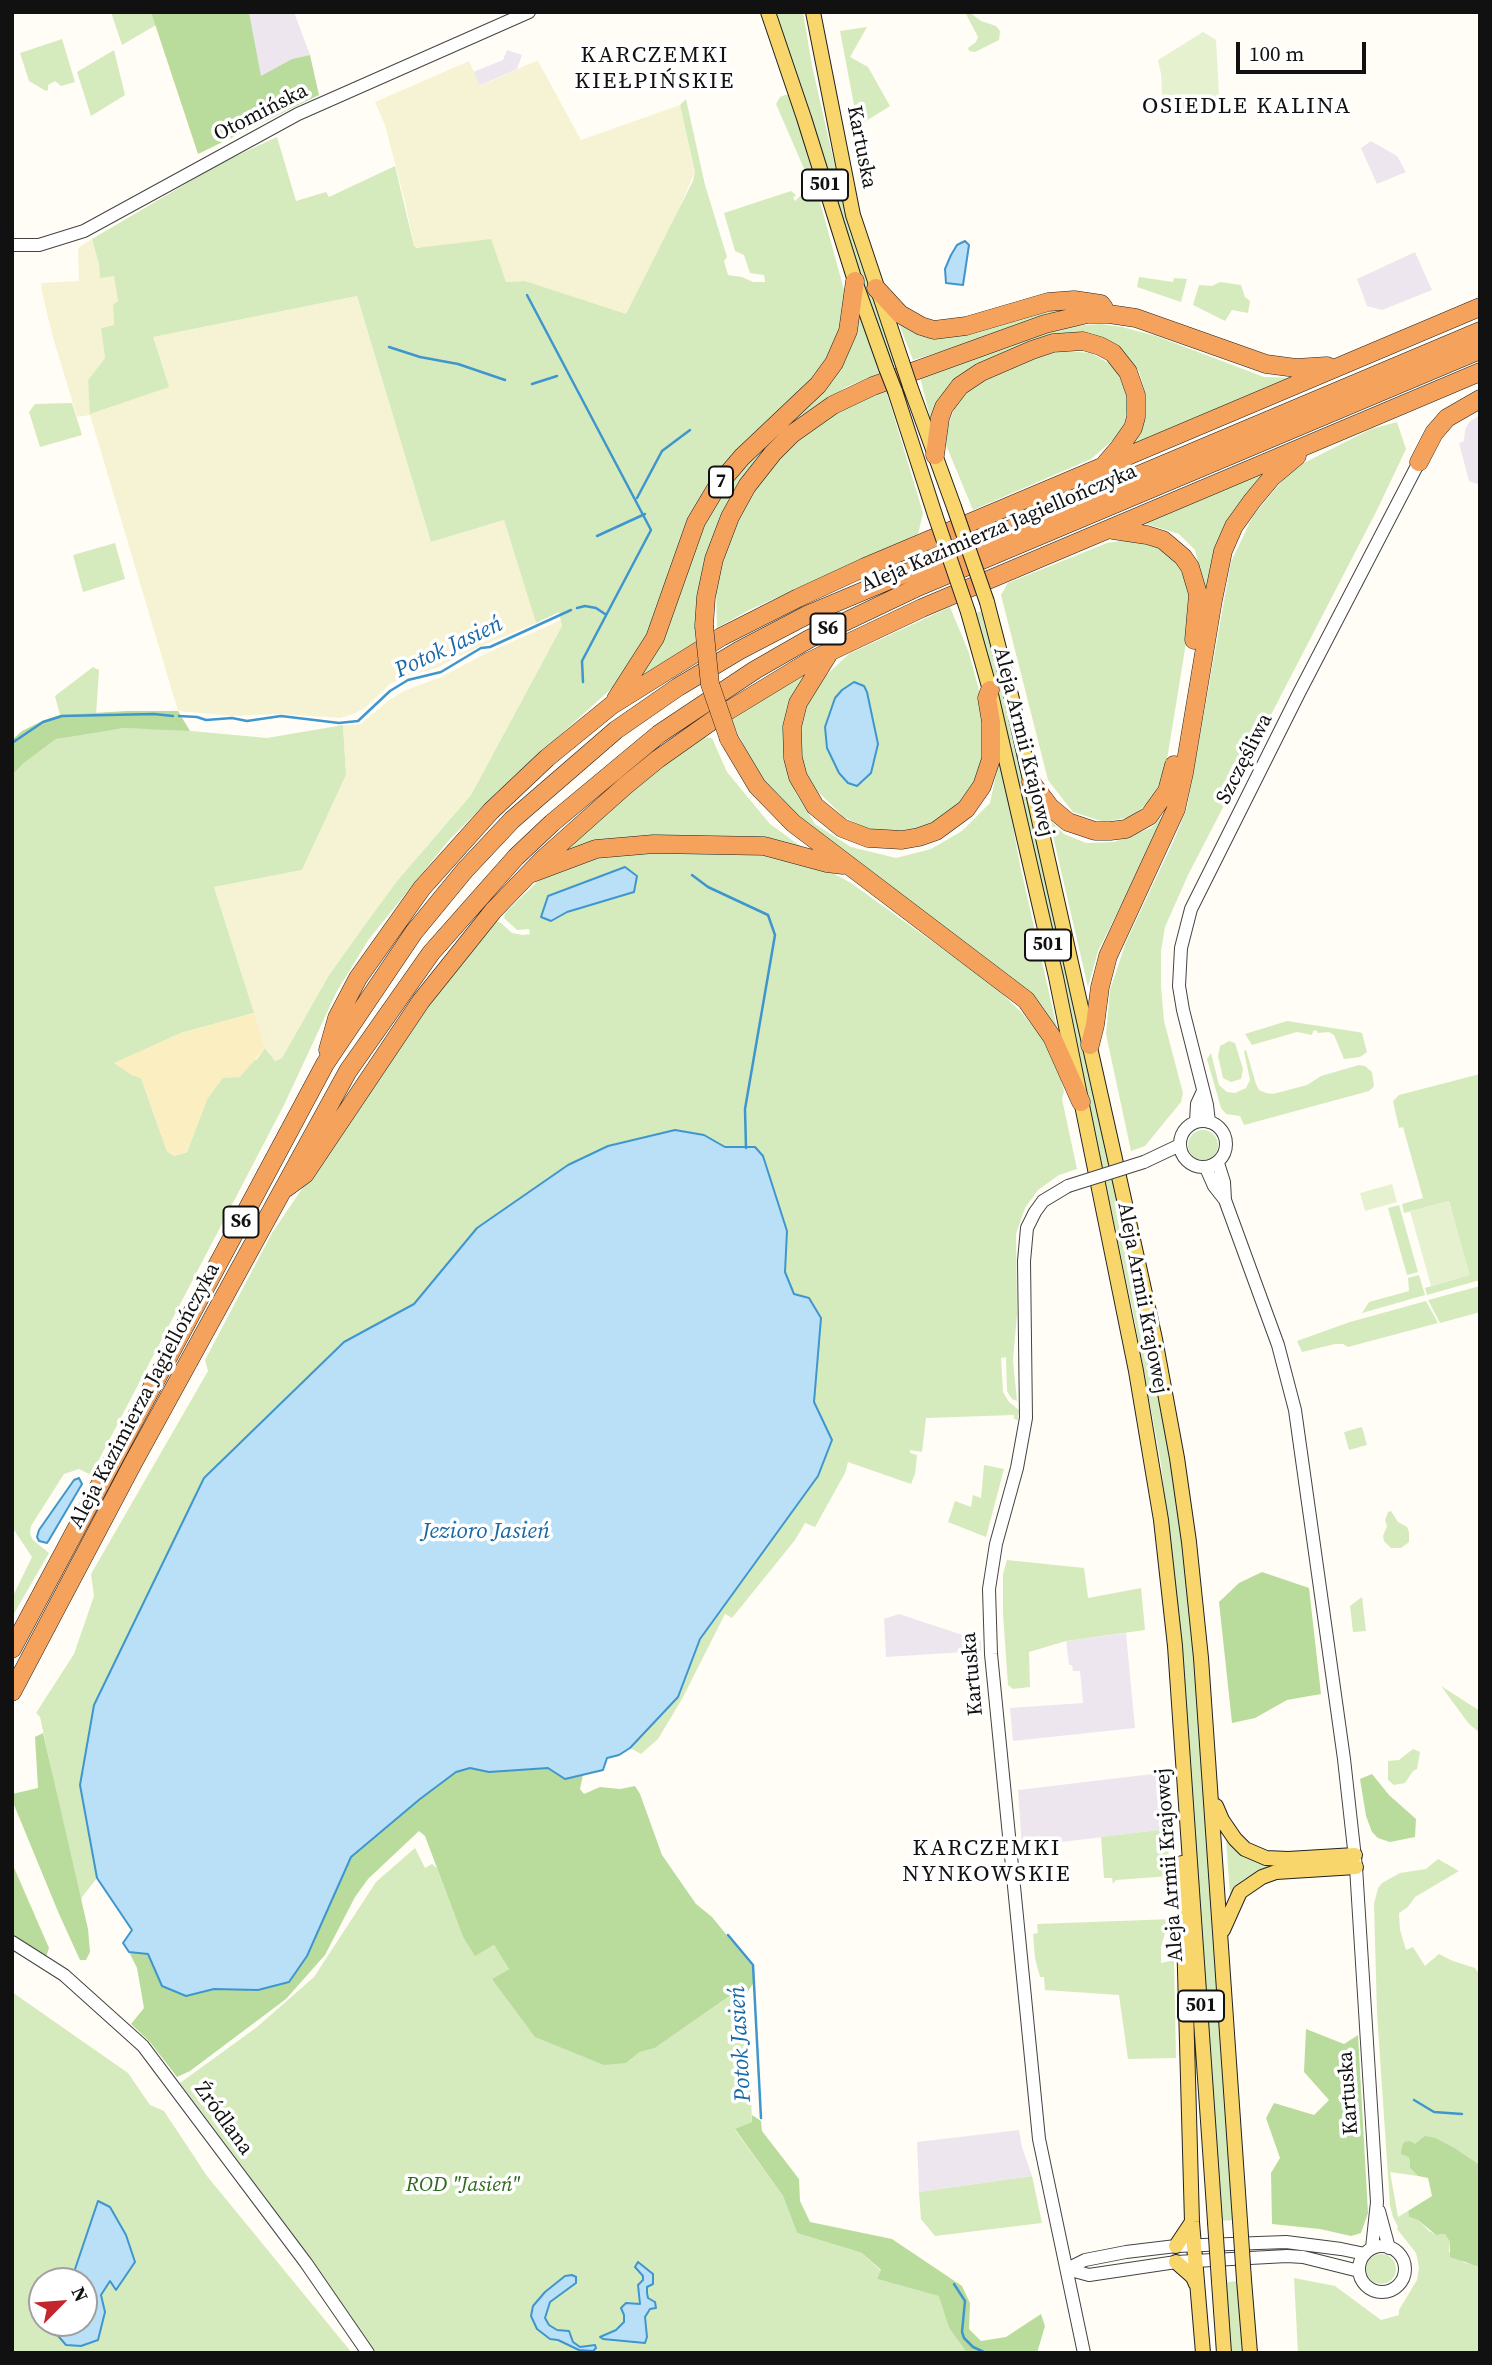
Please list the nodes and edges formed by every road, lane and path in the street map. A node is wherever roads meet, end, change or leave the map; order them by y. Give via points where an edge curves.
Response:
1 (529, 12) edge
2 (768, 12) edge
3 (813, 12) edge
4 (12, 245) edge
5 (855, 281) junction
6 (876, 288) junction
7 (1480, 307) edge
8 (1109, 314) junction
9 (1480, 331) edge
10 (1480, 350) edge
11 (1334, 369) junction
12 (1480, 372) edge
13 (1480, 399) edge
14 (1310, 444) junction
15 (935, 455) junction
16 (1419, 462) joint
17 (1103, 466) junction
18 (1110, 530) junction
19 (831, 650) junction
20 (990, 690) junction
21 (612, 705) junction
22 (1031, 782) junction
23 (847, 865) junction
24 (529, 875) junction
25 (1090, 1045) junction
26 (325, 1063) junction
27 (1081, 1102) junction
28 (1202, 1122) junction
29 (1181, 1151) junction
30 (1212, 1165) junction
31 (283, 1190) junction
32 (12, 1649) edge
33 (12, 1692) edge
34 (1186, 1790) junction
35 (1211, 1795) junction
36 (1355, 1861) junction
37 (1221, 1935) junction
38 (12, 1942) edge
39 (1377, 2202) junction
40 (1192, 2222) junction
41 (1193, 2245) junction
42 (1176, 2246) junction
43 (1389, 2248) junction
44 (1368, 2251) junction
45 (1194, 2261) junction
46 (1176, 2262) junction
47 (1067, 2269) junction
48 (1359, 2272) junction
49 (1196, 2286) junction
50 (368, 2353) edge
51 (1084, 2353) edge
52 (1203, 2353) edge
53 (1224, 2353) edge
54 (1250, 2353) edge

1 - 4 street, Otomińska via 286,120 84,231 39,244
2 - 5 main road, Kartuska / 501
3 - 6 main road, Kartuska / 501 via 847,190
5 - 20 main road, Aleja Armii Krajowej / 501, bridge via 968,612
5 - 21 highway, 7 via 848,331 834,363 818,385 718,485 696,522 655,638
6 - 8 highway via 900,314 934,330 966,326 1048,302 1101,304
6 - 15 main road, Aleja Armii Krajowej / 501, bridge
7 - 11 highway
8 - 11 highway via 1136,318 1266,364
8 - 23 highway, bridge via 1067,317 848,397 801,427 761,467 730,516 709,579 704,626 710,684 729,739 746,769 793,823
9 - 26 highway, Aleja Kazimierza Jagiellończyka / S6 via 856,593 740,650 678,687 568,769 465,870 399,953
10 - 31 highway, Aleja Kazimierza Jagiellończyka / S6 via 858,614 755,670 659,734 534,840 431,953 348,1071
11 - 17 highway
12 - 14 highway
13 - 16 highway via 1447,418
14 - 18 highway
14 - 25 highway via 1252,501 1223,551 1176,809 1108,956
15 - 17 highway via 940,418 960,386 1032,350 1083,341 1113,353 1128,372 1136,395 1133,428
15 - 22 main road, Aleja Armii Krajowej / 501, bridge via 987,602
16 - 28 street, Szczęśliwa via 1191,909 1181,948 1179,986 1203,1091 1197,1104
17 - 21 highway via 759,617
18 - 19 highway
18 - 22 highway via 1163,540 1184,557 1195,581 1199,609 1173,772 1167,791 1149,816 1126,829 1110,831 1068,822
19 - 20 highway via 798,703 792,727 793,758 815,806 842,828 868,838 902,840 936,831 966,809 982,786 991,759
19 - 24 highway via 739,703 658,759
20 - 27 main road, Aleja Armii Krajowej / 501
21 - 26 highway, 7 via 491,811 422,888 358,978 337,1018
22 - 25 main road, Aleja Armii Krajowej / 501
23 - 24 highway via 764,846 654,844 596,849
23 - 27 highway via 1026,1000 1052,1037
24 - 31 highway via 483,923 421,1002 305,1174
25 - 35 main road, Aleja Armii Krajowej / 501 via 1177,1458 1197,1611
26 - 32 highway, Aleja Kazimierza Jagiellończyka / S6
27 - 34 main road, Aleja Armii Krajowej / 501 via 1161,1520
28 - 29 street via 1184,1131
28 - 30 street via 1219,1127 1226,1138 1226,1149
29 - 30 street via 1193,1166
29 - 47 street, Kartuska, bridge via 1068,1186 1043,1201 1030,1219 1024,1261 1026,1418 989,1589 991,1654 1037,2118
30 - 36 street, Kartuska via 1224,1182 1225,1200 1281,1354 1295,1410
31 - 33 highway, Aleja Kazimierza Jagiellończyka / S6
34 - 40 main road via 1180,1798
34 - 53 main road, Aleja Armii Krajowej / 501, bridge
35 - 36 main road via 1222,1821 1245,1849 1266,1858
35 - 37 main road, Aleja Armii Krajowej / 501
36 - 37 main road via 1262,1877 1240,1892
36 - 39 street, Kartuska
37 - 54 main road, Aleja Armii Krajowej / 501, bridge
38 - 50 street, Źródlana via 64,1975 153,2057
39 - 43 street, Kartuska
39 - 44 street, Kartuska
40 - 41 main road
40 - 42 main road
41 - 42 street
41 - 44 street via 1286,2242
41 - 45 main road
42 - 47 street via 1085,2260
43 - 44 street
43 - 48 street via 1397,2252 1405,2267 1394,2289 1370,2290
44 - 48 street
45 - 46 street
45 - 48 street via 1303,2257
45 - 49 main road
46 - 47 street via 1089,2275
46 - 49 main road
47 - 51 street, Kartuska
49 - 52 main road

